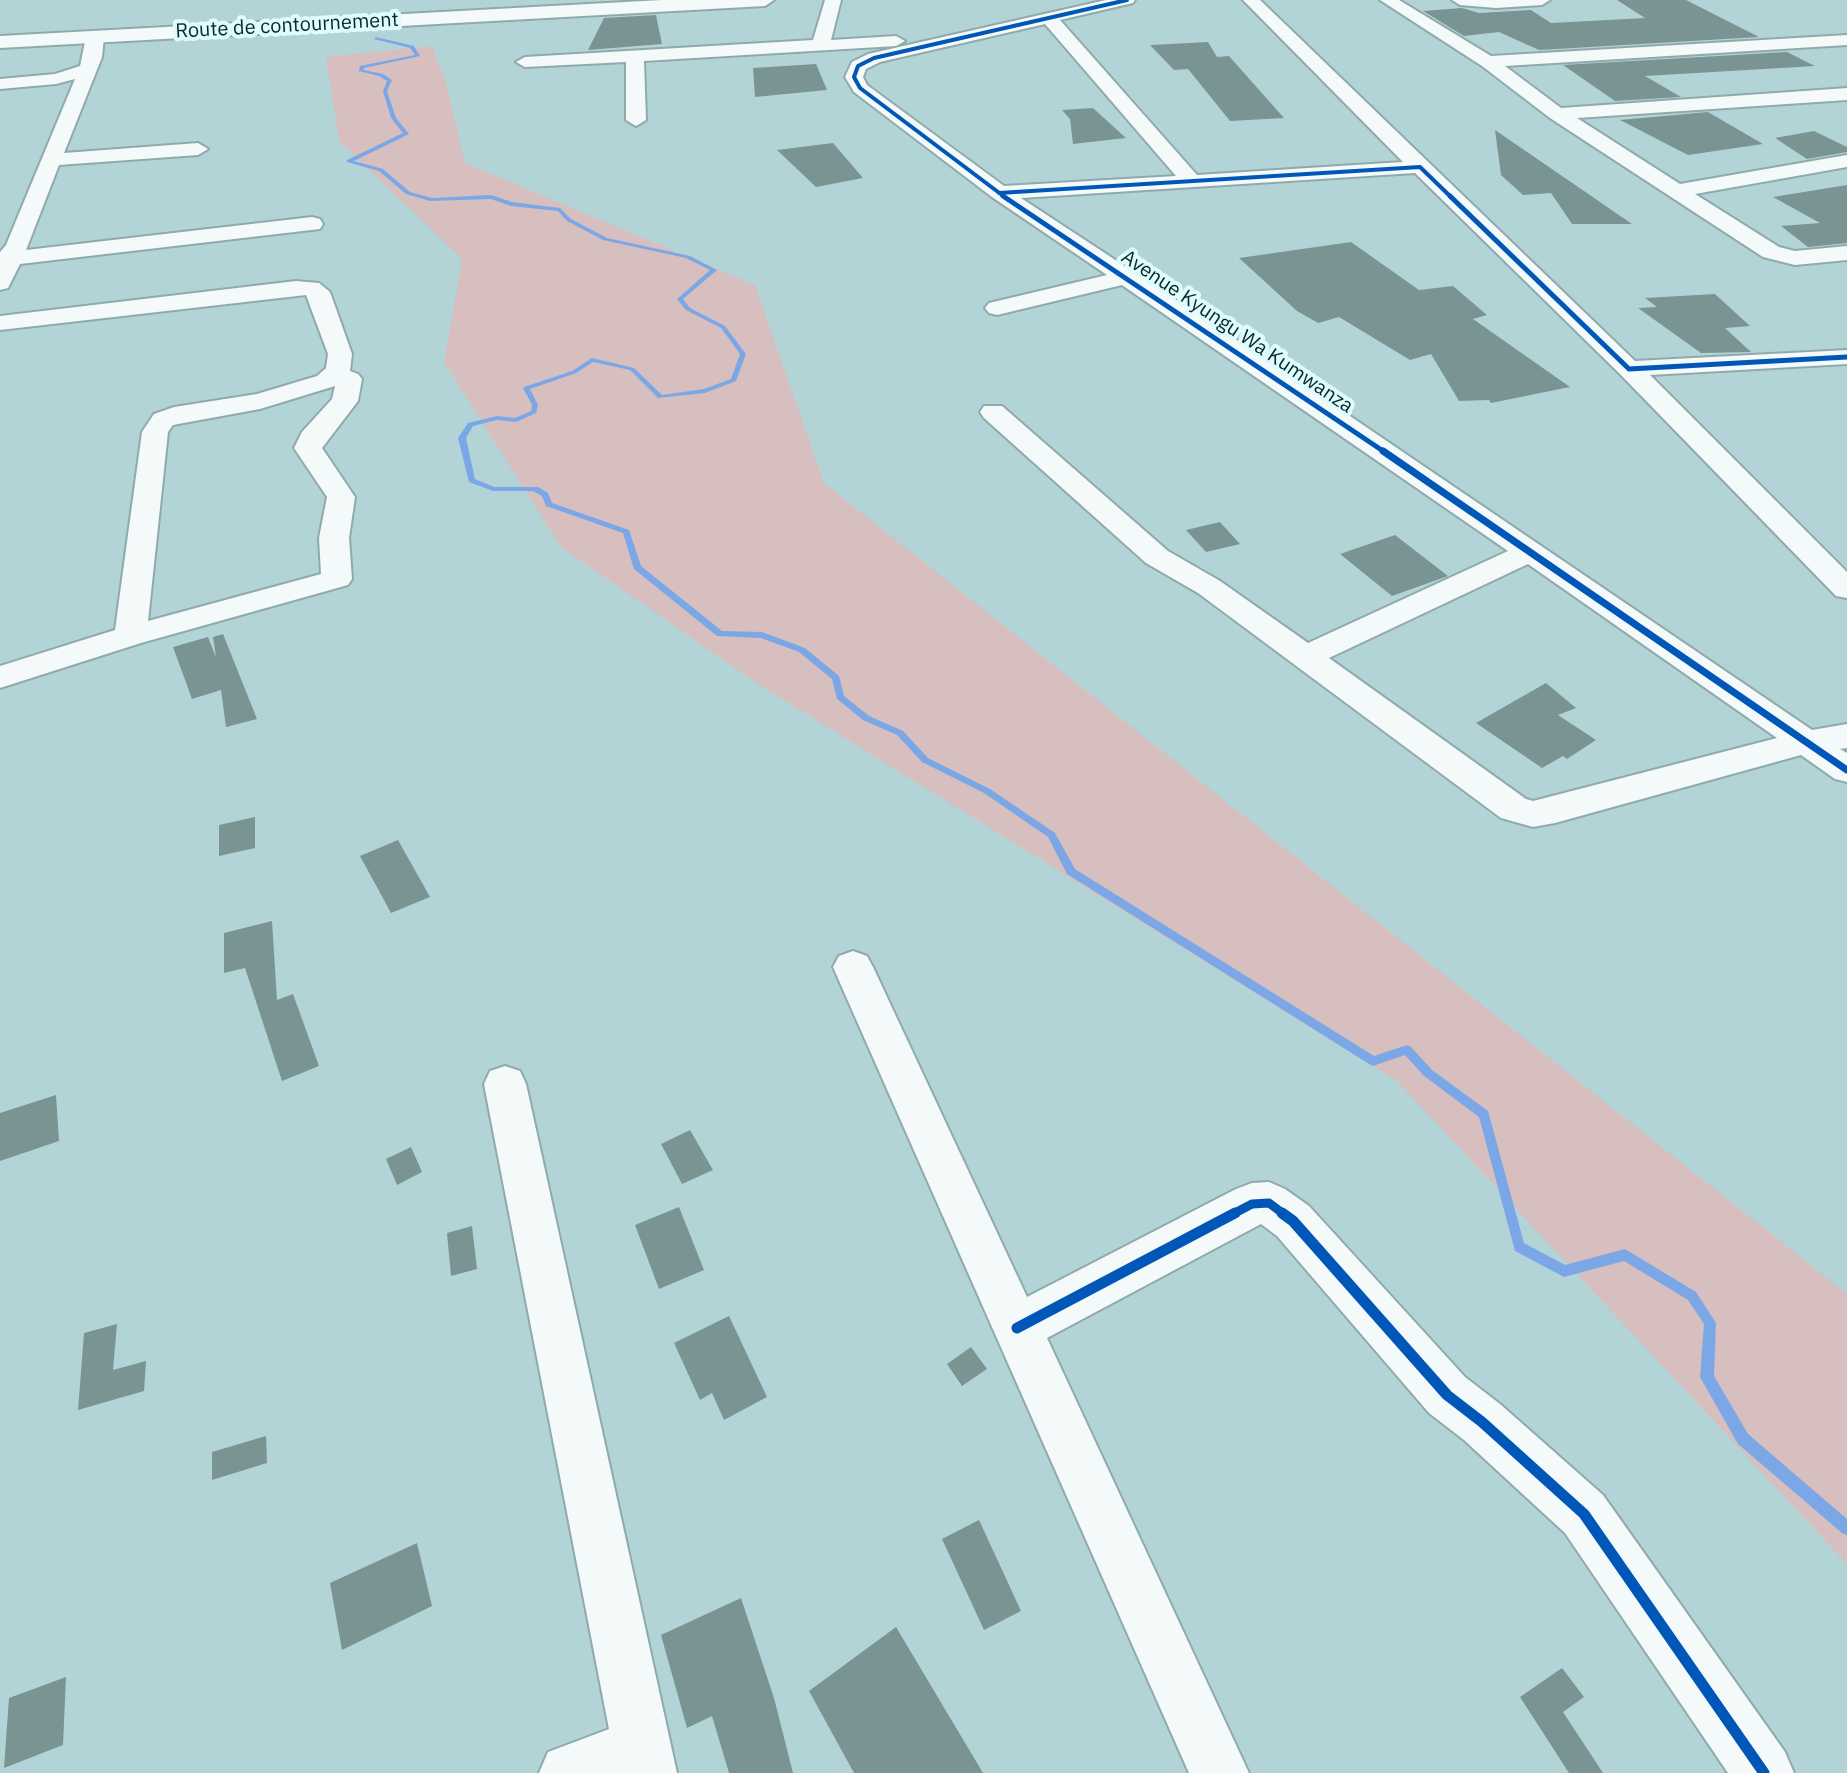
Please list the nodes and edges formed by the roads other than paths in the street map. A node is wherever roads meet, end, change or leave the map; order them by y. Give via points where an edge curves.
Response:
1 (765, 0) edge
2 (833, 0) edge
3 (1127, 0) edge
4 (1251, 0) edge
5 (1389, 0) edge
6 (1402, 0) edge
7 (1460, 0) edge
8 (1542, 0) edge
9 (634, 4) edge
10 (1049, 18) junction
11 (95, 37) junction
12 (955, 38) junction
13 (1847, 40) edge
14 (0, 42) edge
15 (821, 44) junction
16 (635, 56) junction
17 (525, 62) dead end
18 (1488, 62) junction
19 (87, 70) junction
20 (0, 84) edge
21 (1847, 94) edge
22 (1557, 114) junction
23 (636, 120) dead end
24 (198, 149) dead end
25 (51, 160) junction
26 (1847, 161) edge
27 (1420, 167) junction
28 (1192, 181) junction
29 (1677, 191) junction
30 (999, 193) junction
31 (312, 224) dead end
32 (1847, 253) edge
33 (5, 259) edge
34 (1127, 277) junction
35 (0, 283) edge
36 (997, 308) dead end
37 (0, 323) edge
38 (1847, 357) edge
39 (1629, 369) junction
40 (349, 379) dead end
41 (993, 412) dead end
42 (1530, 552) junction
43 (1847, 589) edge
44 (130, 636) junction
45 (1305, 657) junction
46 (0, 677) edge
47 (1847, 736) edge
48 (1807, 742) junction
49 (1847, 770) edge
50 (853, 967) dead end
51 (505, 1084) dead end
52 (1017, 1328) junction
53 (644, 1759) edge
54 (569, 1773) edge
55 (1219, 1773) edge
56 (1764, 1773) edge

1 - 9 street, Route de contournement
2 - 15 street
3 - 10 street, Avenue Kyungu Wa Kumwanza
4 - 27 street
5 - 6 street
5 - 18 street
7 - 8 street
9 - 11 street, Route de contournement
10 - 12 street, Avenue Kyungu Wa Kumwanza
10 - 28 street
11 - 14 street, Route de contournement
11 - 19 street
12 - 15 street
12 - 30 street, Avenue Kyungu Wa Kumwanza via 874,58 858,66 854,77 860,88
13 - 18 street
15 - 16 street
16 - 17 street
16 - 23 street
18 - 22 street
19 - 20 street
19 - 25 street
21 - 22 street
22 - 29 street
24 - 25 street
25 - 33 street
26 - 29 street
27 - 28 street
27 - 39 street
28 - 30 street
29 - 32 street via 1782,256
30 - 34 street, Avenue Kyungu Wa Kumwanza
31 - 33 street
33 - 35 street
34 - 36 street
34 - 42 street, Avenue Kyungu Wa Kumwanza
37 - 44 street via 296,288 318,292 340,354 338,370 326,381 260,401 174,415 155,432
38 - 39 street
39 - 43 street
40 - 44 street via 345,401 308,448 341,497 334,538 337,579
41 - 45 street via 1157,557 1209,587
42 - 45 street
42 - 48 street, Avenue Kyungu Wa Kumwanza
44 - 46 street
45 - 48 street via 1514,809 1533,814
47 - 48 street
48 - 49 street, Avenue Kyungu Wa Kumwanza
50 - 52 street
51 - 53 street
52 - 55 street
52 - 56 street via 1252,1204 1269,1203 1293,1221 1447,1395 1584,1514
53 - 54 street

